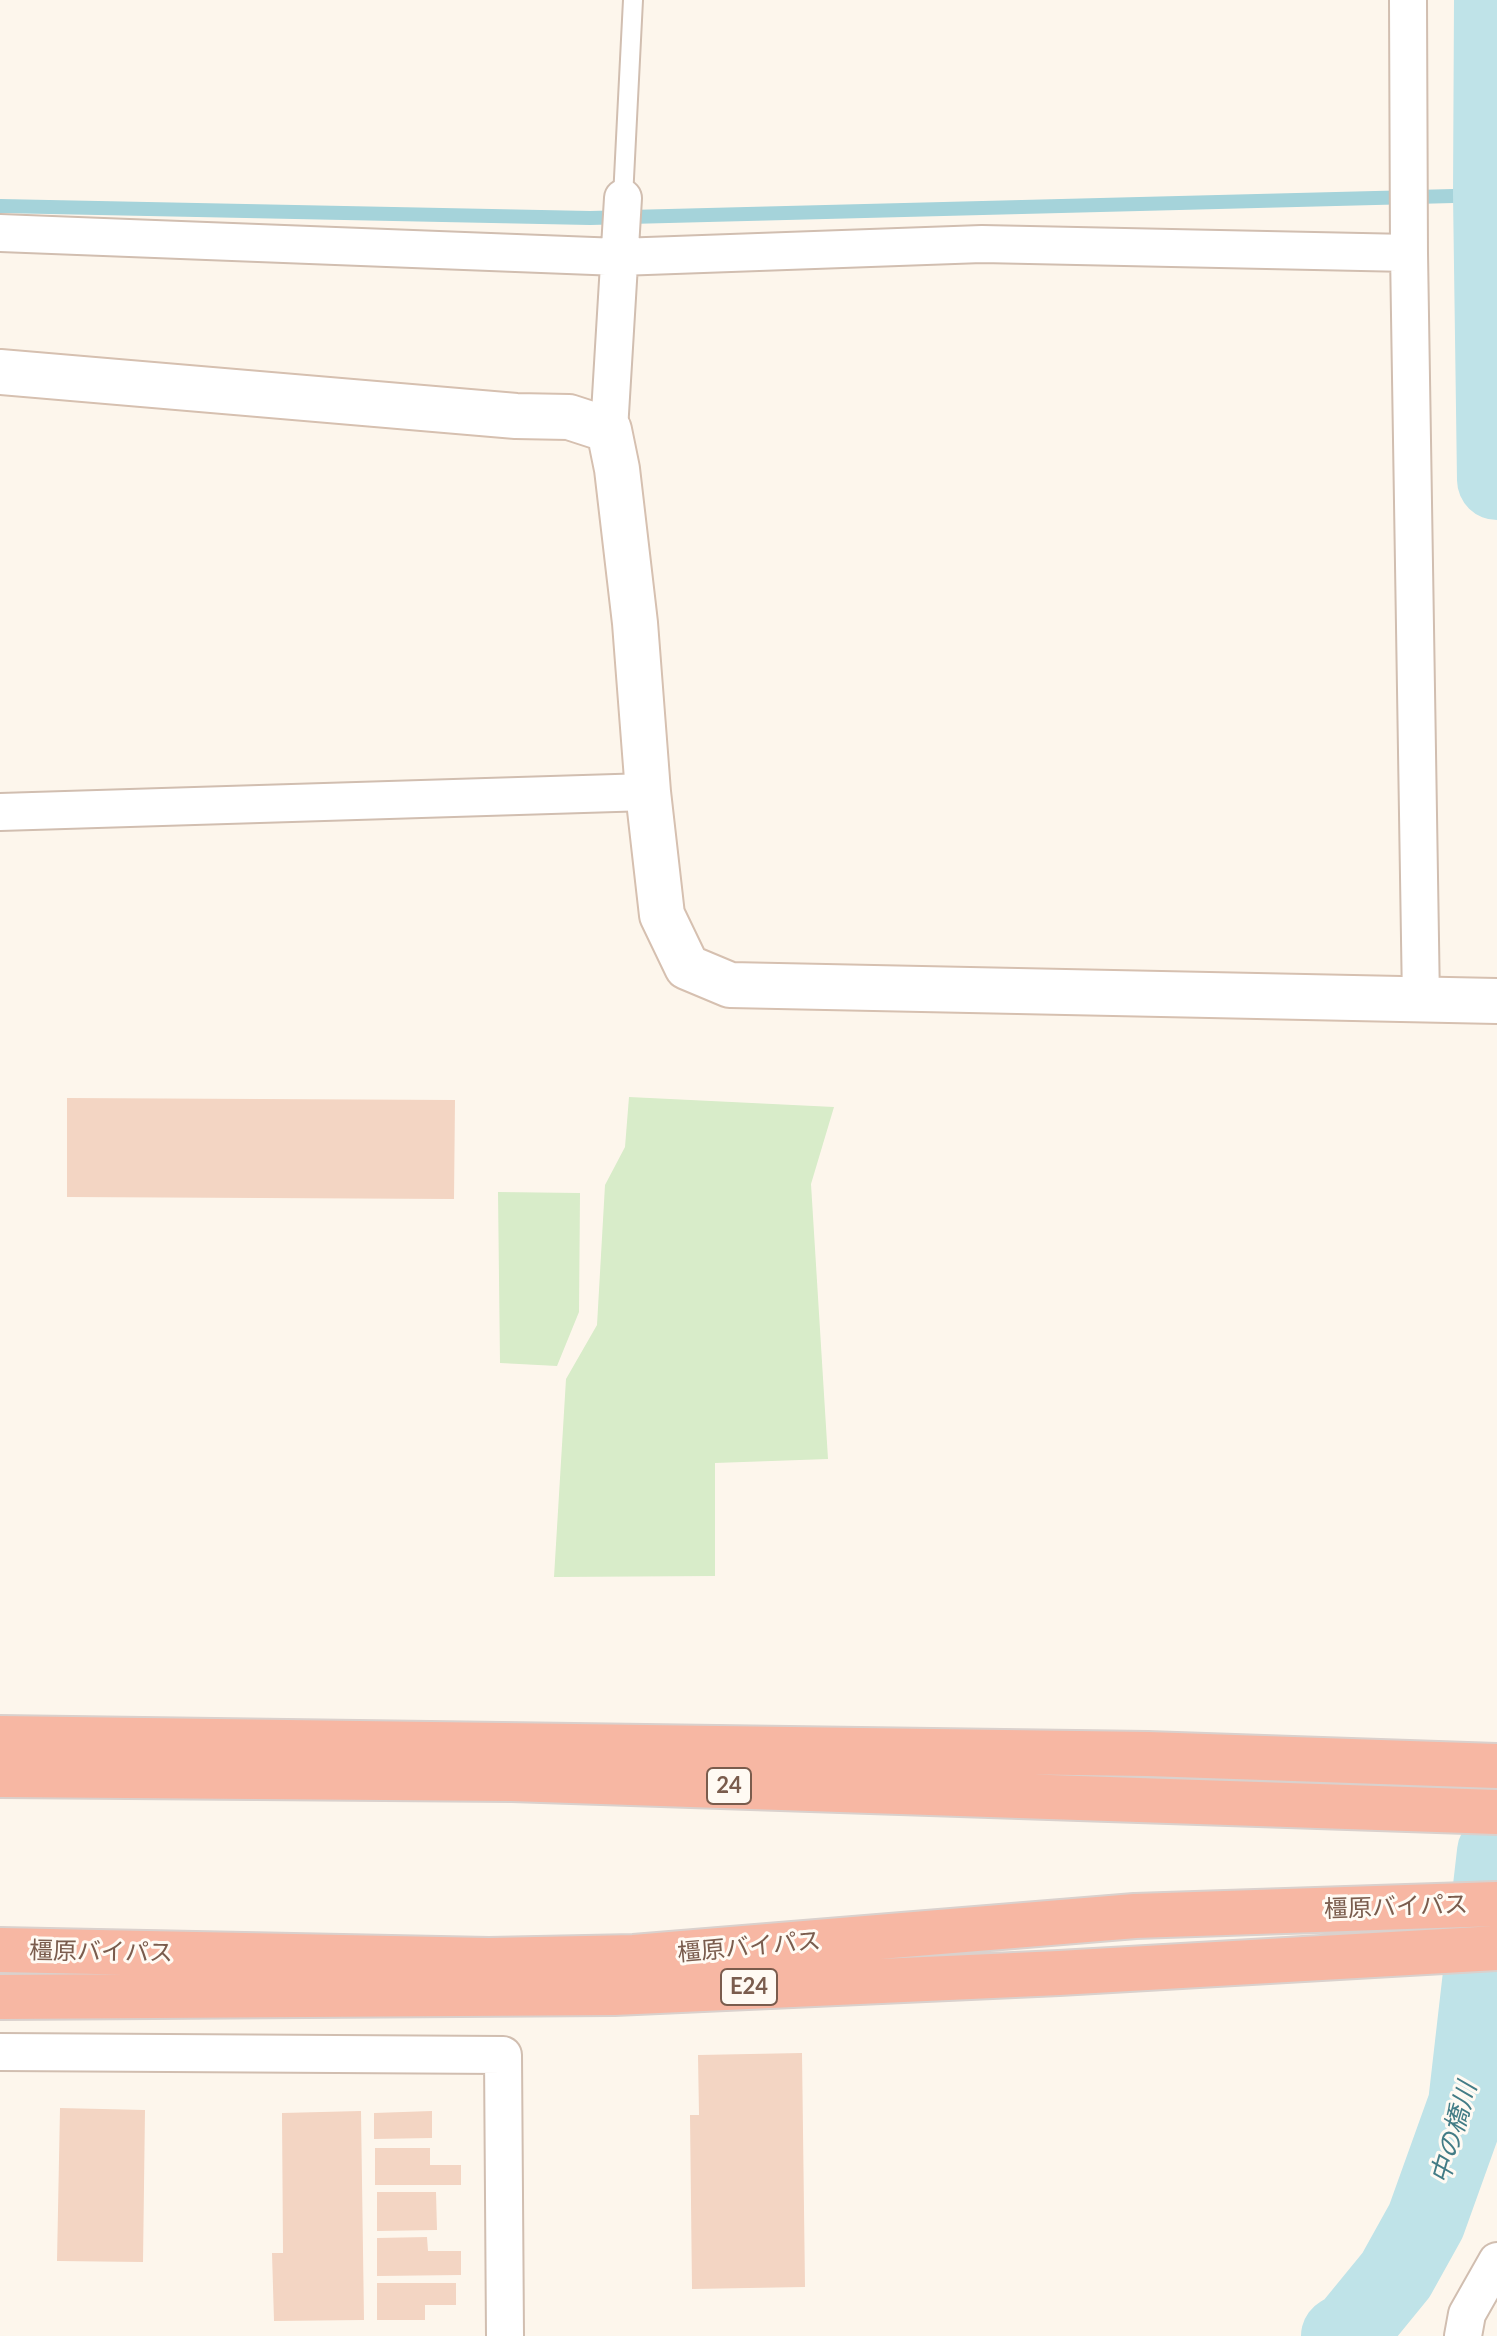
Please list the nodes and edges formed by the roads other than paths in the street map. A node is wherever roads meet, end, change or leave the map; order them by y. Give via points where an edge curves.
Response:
1 (633, 0) edge
2 (1408, 0) edge
3 (623, 198) joint
4 (0, 233) edge
5 (1409, 241) junction
6 (620, 248) junction
7 (0, 372) edge
8 (609, 430) junction
9 (648, 792) junction
10 (0, 812) edge
11 (1421, 1001) junction
12 (1486, 1001) edge
13 (0, 1738) edge
14 (1497, 1766) edge
15 (0, 1775) edge
16 (1477, 1811) edge
17 (1478, 1905) edge
18 (1497, 1948) edge
19 (0, 1950) edge
20 (0, 1997) edge
21 (0, 2052) edge
22 (1497, 2261) edge
23 (1465, 2325) edge
24 (505, 2336) edge
25 (1437, 2336) edge

1 - 3 lane
2 - 5 street
3 - 6 street
4 - 6 street
5 - 6 street
5 - 11 street
6 - 8 street
7 - 8 street via 569,417
8 - 9 street via 635,623
9 - 10 street
9 - 11 street via 662,915 687,967 730,985
11 - 12 street
13 - 14 highway via 1148,1754
15 - 16 highway, 24 via 512,1779
17 - 19 highway, 橿原バイパス via 1135,1916 634,1957 489,1960
18 - 20 highway, E24 via 614,1993
21 - 24 street via 503,2055
22 - 23 street
23 - 25 street

